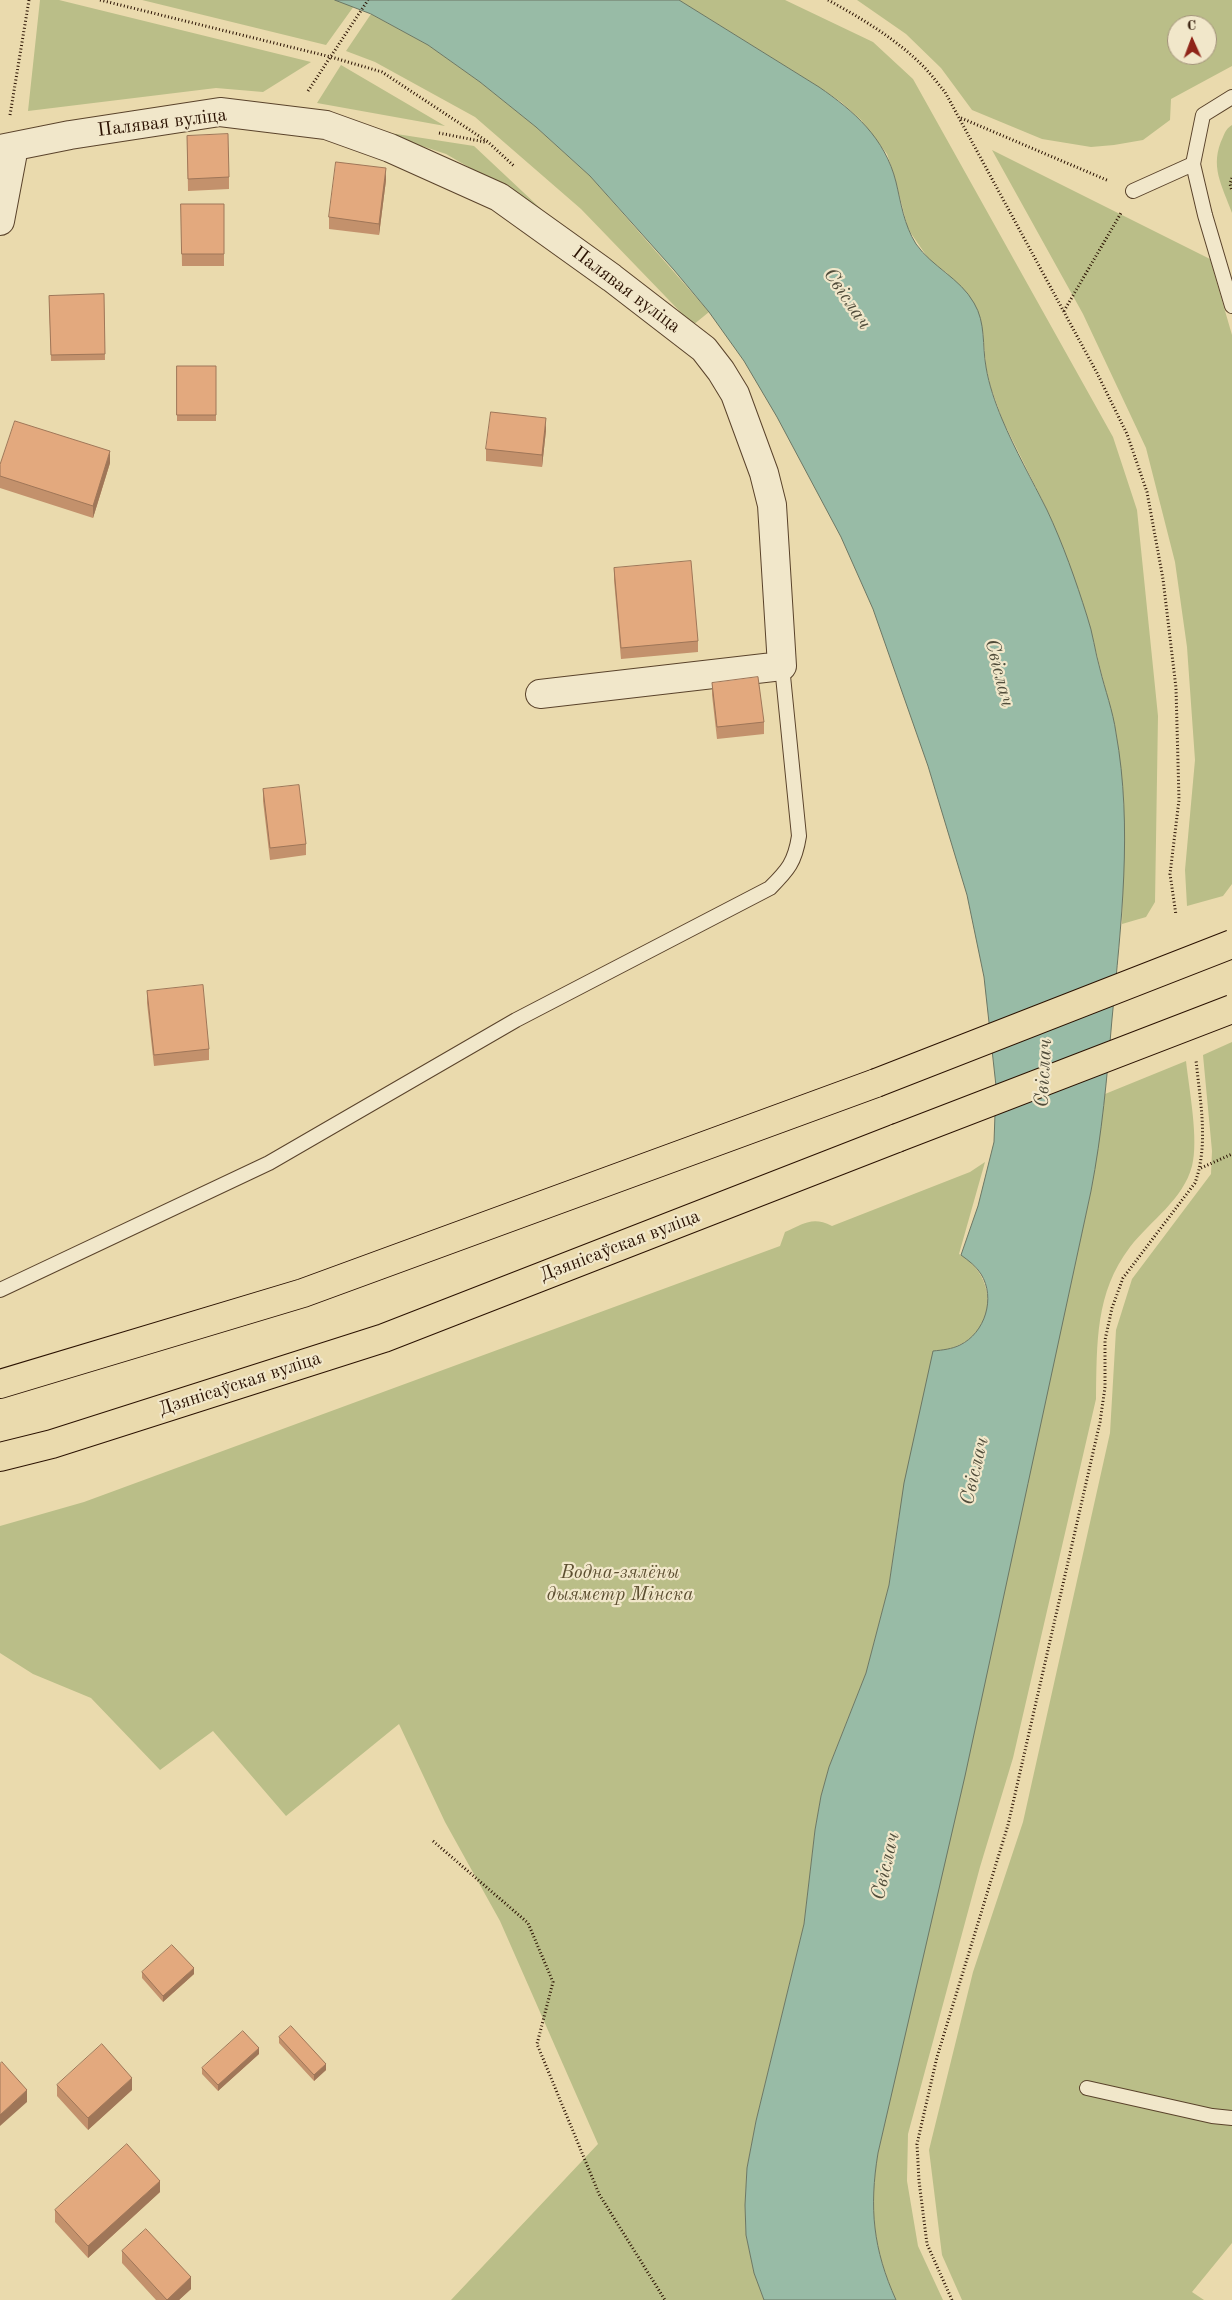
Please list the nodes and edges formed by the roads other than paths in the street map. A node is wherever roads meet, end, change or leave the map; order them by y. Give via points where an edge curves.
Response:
1 (1232, 97) edge
2 (7, 148) edge
3 (1193, 164) junction
4 (1133, 191) road end
5 (0, 221) edge
6 (1232, 306) edge
7 (782, 666) junction
8 (540, 694) dead end
9 (1232, 944) edge
10 (1232, 1009) edge
11 (0, 1290) edge
12 (0, 1384) edge
13 (0, 1457) edge
14 (1087, 2088) dead end
15 (1232, 2118) edge

1 - 3 lane via 1203,115
2 - 5 street
2 - 7 street, Палявая вуліца via 220,112 326,125 390,148 499,198 612,278 704,349 722,371 735,394 772,505
3 - 4 lane
3 - 6 lane via 1204,215
7 - 8 street
7 - 11 lane via 799,836 788,871 770,888 516,1020 269,1163
9 - 12 main road, bridge via 876,1083 303,1293
10 - 13 main road, Дзянісаўская вуліца, bridge via 384,1338 52,1444
14 - 15 lane

